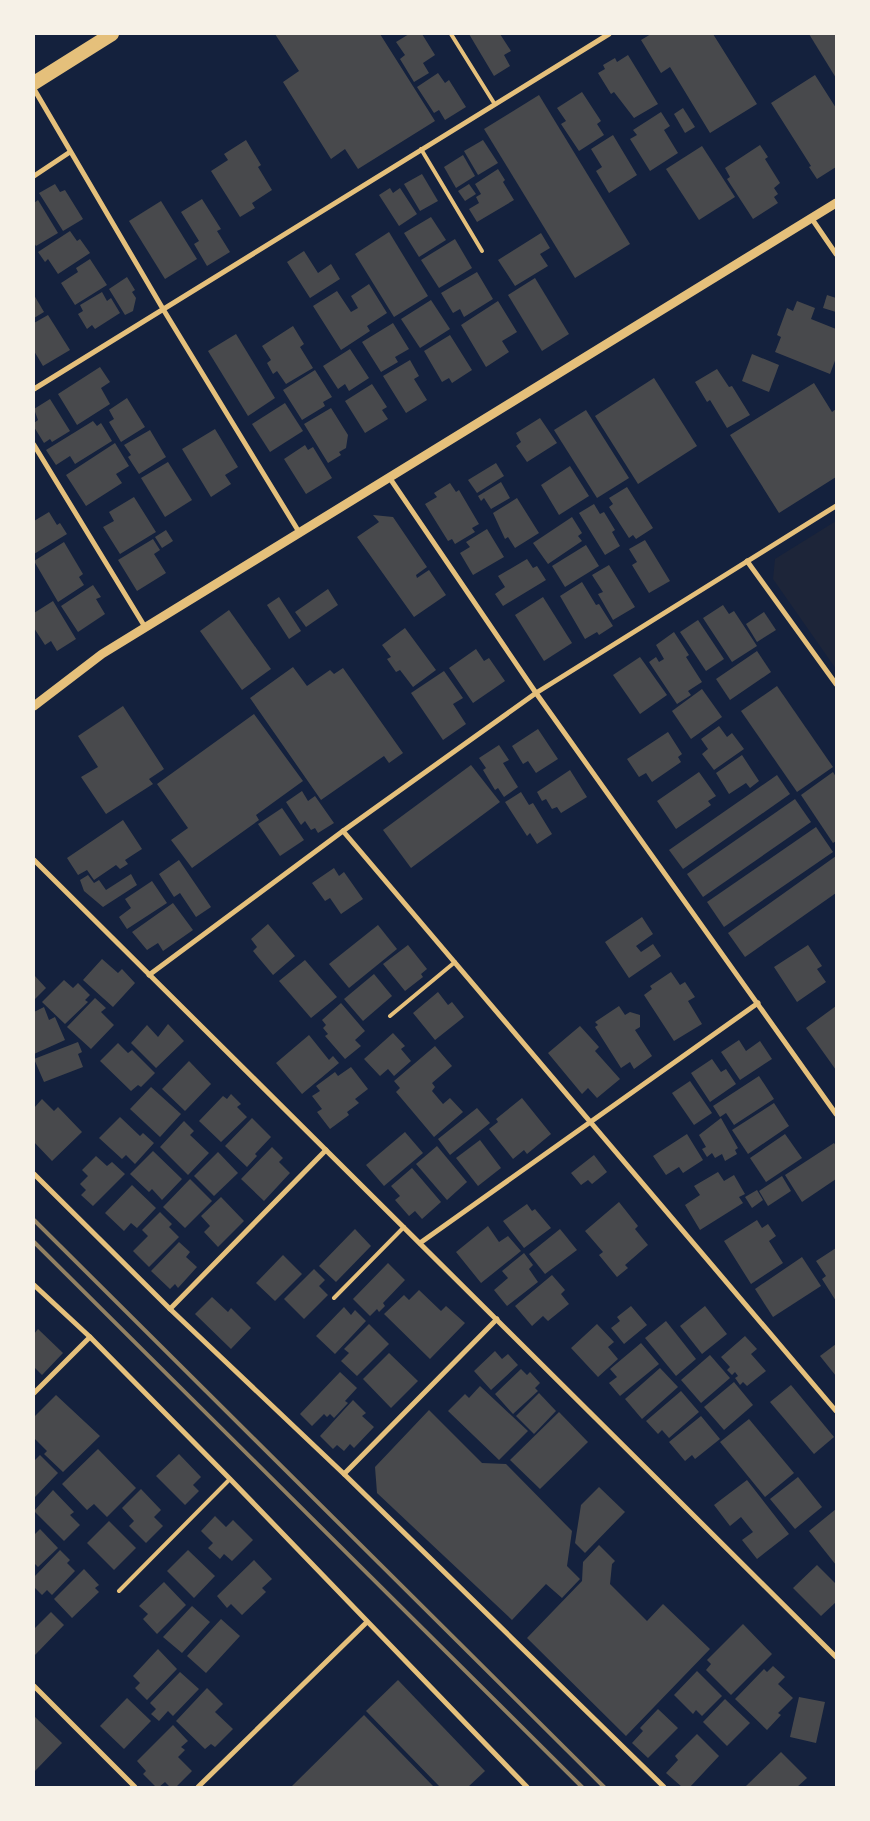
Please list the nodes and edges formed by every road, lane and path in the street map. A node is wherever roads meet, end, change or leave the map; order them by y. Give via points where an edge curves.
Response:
1 (112, 34) edge
2 (451, 34) edge
3 (610, 34) edge
4 (34, 83) edge
5 (34, 89) edge
6 (494, 103) junction
7 (421, 149) junction
8 (70, 152) junction
9 (34, 176) edge
10 (836, 204) edge
11 (812, 219) junction
12 (482, 251) dead end
13 (836, 254) edge
14 (162, 309) junction
15 (34, 389) edge
16 (34, 445) edge
17 (388, 477) junction
18 (836, 506) edge
19 (299, 532) junction
20 (748, 561) junction
21 (145, 627) junction
22 (836, 684) edge
23 (536, 693) junction
24 (34, 706) edge
25 (343, 831) junction
26 (34, 860) edge
27 (455, 962) junction
28 (149, 975) junction
29 (758, 1003) junction
30 (390, 1016) dead end
31 (836, 1114) edge
32 (590, 1121) junction
33 (326, 1150) junction
34 (34, 1174) edge
35 (404, 1227) junction
36 (420, 1242) junction
37 (34, 1285) edge
38 (334, 1298) dead end
39 (170, 1309) junction
40 (497, 1319) junction
41 (90, 1337) junction
42 (34, 1394) edge
43 (836, 1411) edge
44 (344, 1474) junction
45 (230, 1479) junction
46 (119, 1591) dead end
47 (367, 1622) junction
48 (836, 1657) edge
49 (34, 1686) edge
50 (135, 1787) edge
51 (198, 1787) edge
52 (527, 1787) edge
53 (664, 1787) edge

1 - 4 highway
2 - 6 lane
3 - 6 street
5 - 8 street
6 - 7 street
7 - 12 lane
7 - 14 street
8 - 9 street
8 - 14 street
10 - 11 street
11 - 13 street
11 - 17 street
14 - 15 street
14 - 19 street
16 - 21 street
17 - 19 street
17 - 23 street
18 - 20 street
19 - 21 street
20 - 22 street
20 - 23 street
21 - 24 street via 102,654
23 - 25 street
23 - 29 street
25 - 27 street
25 - 28 street
26 - 28 street
27 - 30 lane
27 - 32 street
28 - 33 street
29 - 31 street
29 - 32 street
32 - 36 street
32 - 43 street
33 - 35 street
33 - 39 street
34 - 39 street
35 - 36 street
35 - 38 lane
36 - 40 street
37 - 41 street
39 - 44 street
40 - 44 street
40 - 48 street
41 - 42 street
41 - 45 street
44 - 53 street
45 - 46 lane
45 - 47 street
47 - 51 street
47 - 52 street
49 - 50 street

